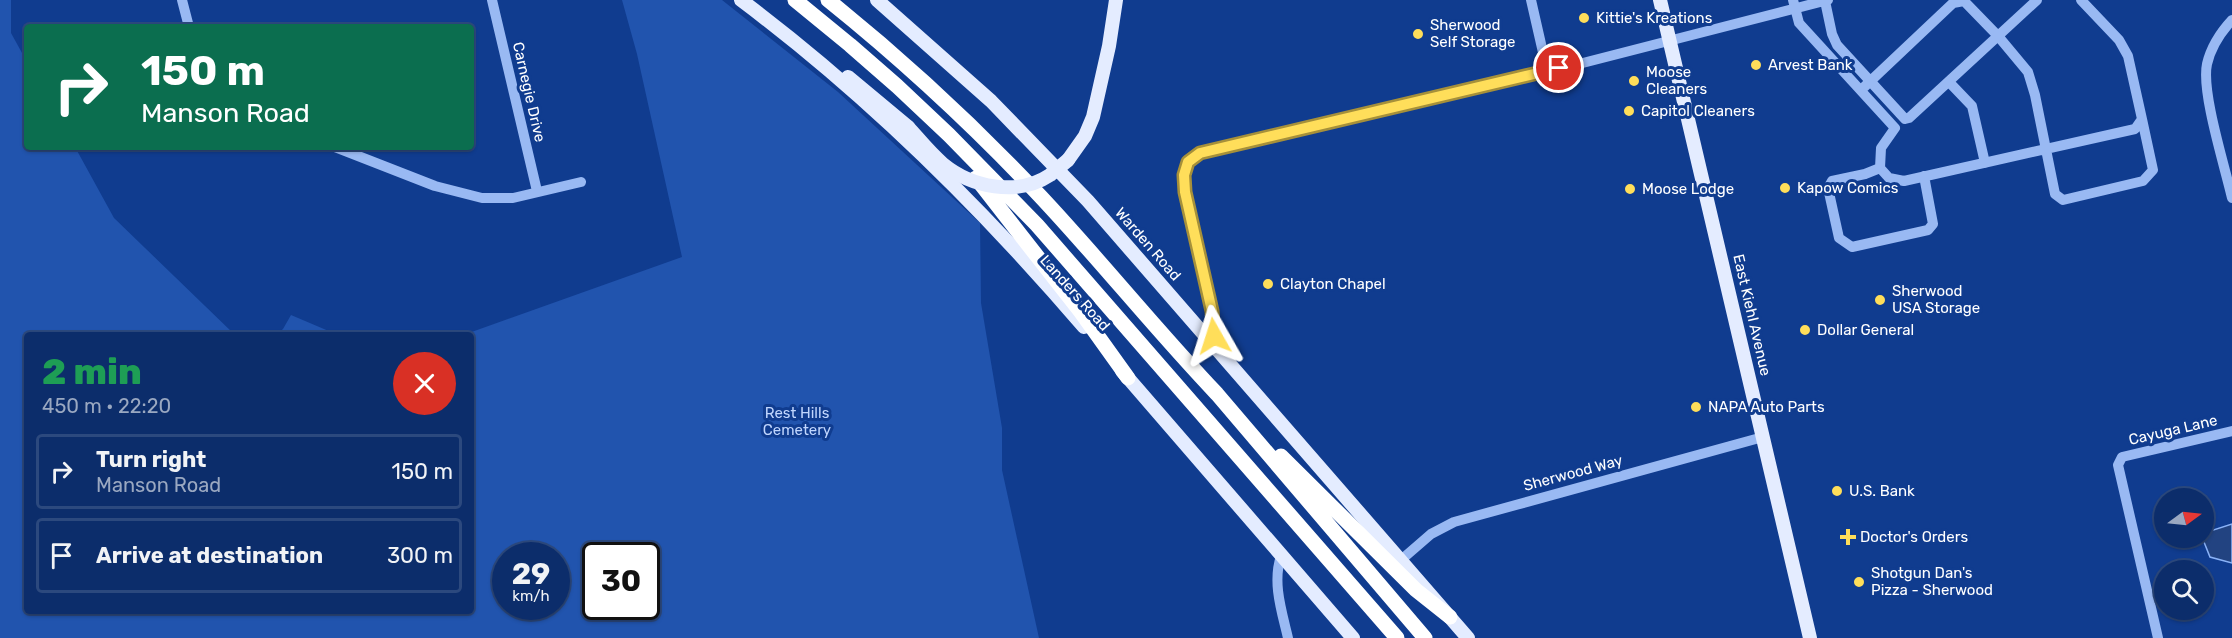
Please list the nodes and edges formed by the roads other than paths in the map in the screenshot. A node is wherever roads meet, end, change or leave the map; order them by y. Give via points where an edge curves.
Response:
1 (182, 0) edge
2 (492, 0) edge
3 (741, 0) edge
4 (753, 0) edge
5 (795, 0) edge
6 (828, 0) edge
7 (876, 0) edge
8 (1116, 0) edge
9 (1531, 0) edge
10 (1660, 0) edge
11 (1826, 0) edge
12 (2037, 0) edge
13 (2081, 0) edge
14 (1794, 4) edge
15 (2232, 20) edge
16 (188, 24) edge
17 (1832, 34) junction
18 (1998, 36) junction
19 (1669, 39) junction
20 (1817, 42) junction
21 (1844, 52) junction
22 (1834, 60) junction
23 (1546, 70) junction
24 (1870, 81) junction
25 (1950, 81) junction
26 (1861, 90) junction
27 (1905, 119) junction
28 (2142, 119) junction
29 (1896, 128) junction
30 (949, 135) junction
31 (2046, 149) junction
32 (343, 150) edge
33 (1985, 163) junction
34 (1880, 168) junction
35 (1924, 176) junction
36 (581, 182) dead end
37 (537, 191) junction
38 (2232, 198) edge
39 (1211, 341) junction
40 (1128, 378) junction
41 (1217, 393) junction
42 (2232, 431) edge
43 (1764, 437) junction
44 (1281, 556) junction
45 (1401, 560) junction
46 (1450, 617) junction
47 (1288, 638) edge
48 (1353, 638) edge
49 (1397, 638) edge
50 (1425, 638) edge
51 (1468, 638) edge
52 (1810, 638) edge
53 (2158, 638) edge

1 - 16 street
2 - 37 street, Carnegie Drive
3 - 40 main road, Landers Road via 819,63 930,163 1041,278
4 - 8 main road, bridge via 908,127 942,163 963,178 991,187 1017,186 1048,176 1068,160 1085,136 1093,117
5 - 30 highway
6 - 41 highway via 985,139
7 - 39 main road, Warden Road via 963,74 1028,137
9 - 23 street
10 - 19 main road, East Kiehl Avenue
11 - 14 street
11 - 17 street
12 - 18 street
13 - 28 street via 2119,40 2128,56
14 - 19 street
14 - 20 street via 1799,23
15 - 38 street via 2216,41 2207,67 2210,106
17 - 20 street
17 - 21 street
18 - 24 street via 1964,1 1953,3
18 - 25 street
18 - 31 street via 2028,72
19 - 23 street
19 - 43 main road, East Kiehl Avenue
20 - 22 street
21 - 22 street
21 - 24 street
22 - 26 street
23 - 39 street via 1194,157 1185,168 1184,183 1212,311 1215,330
24 - 26 street
24 - 27 street
25 - 27 street
25 - 33 street via 1972,106
26 - 29 street
27 - 29 street
28 - 31 street via 2135,129
28 - 31 street via 2153,170 2143,181 2063,200 2055,194
29 - 34 street via 1881,148
30 - 40 highway via 962,162
30 - 49 highway via 1075,267
31 - 33 street
32 - 37 street via 435,186 482,198 513,198
33 - 35 street
34 - 35 street via 1889,178 1904,181
34 - 35 street via 1832,181 1828,188 1839,238 1852,247 1928,230 1934,224
36 - 37 street
39 - 45 main road, Warden Road
40 - 44 main road, Landers Road
41 - 46 highway via 1416,590
41 - 50 highway
42 - 53 street, Cayuga Lane via 2122,457 2118,465
43 - 45 street, Sherwood Way via 1454,522 1431,534
43 - 52 main road, East Kiehl Avenue
44 - 47 street via 1277,574
44 - 48 main road, Landers Road
45 - 46 main road, Warden Road
46 - 51 main road, Warden Road

